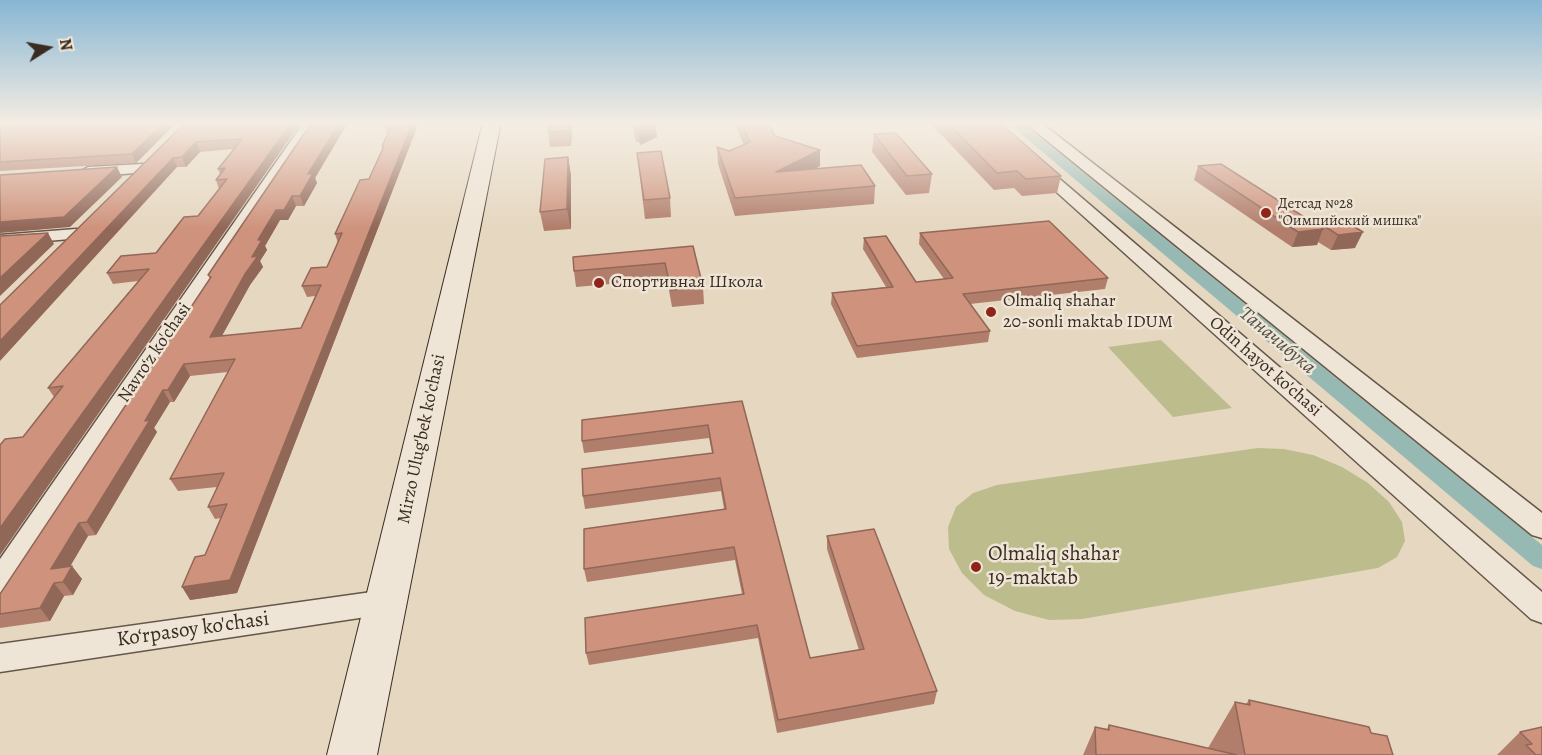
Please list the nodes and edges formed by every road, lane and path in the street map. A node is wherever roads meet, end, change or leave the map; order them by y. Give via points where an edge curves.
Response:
1 (287, 157) edge
2 (484, 157) edge
3 (1028, 157) edge
4 (1075, 157) edge
5 (71, 174) edge
6 (126, 185) edge
7 (0, 240) edge
8 (59, 251) edge
9 (1542, 528) edge
10 (0, 583) edge
11 (386, 603) junction
12 (1542, 610) edge
13 (0, 658) edge
14 (352, 755) edge

1 - 10 street, Navro‘z ko'chasi
2 - 11 main road, Mirzo Ulug'bek ko'chasi
3 - 12 street, Odin hayot ko'chasi
4 - 9 street
5 - 6 street via 146,165
7 - 8 street via 80,230
11 - 13 street, Ko‘rpasoy ko'chasi
11 - 14 main road, Mirzo Ulug'bek ko'chasi

